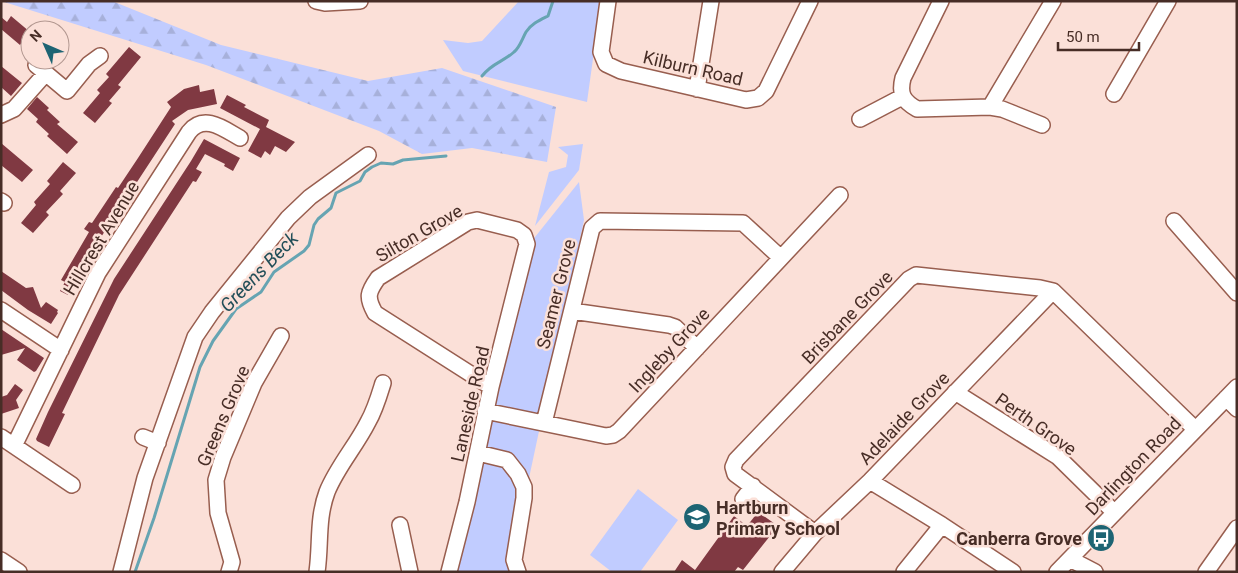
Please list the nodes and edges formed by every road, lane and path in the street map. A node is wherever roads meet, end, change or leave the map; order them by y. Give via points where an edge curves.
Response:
1 (316, 1) edge
2 (360, 1) edge
3 (608, 1) edge
4 (711, 1) edge
5 (810, 1) edge
6 (941, 1) edge
7 (1053, 1) edge
8 (1168, 1) edge
9 (100, 56) dead end
10 (697, 89) junction
11 (1114, 94) dead end
12 (902, 97) junction
13 (990, 107) junction
14 (1, 115) edge
15 (860, 119) dead end
16 (1042, 125) dead end
17 (240, 138) dead end
18 (368, 155) dead end
19 (840, 195) dead end
20 (1174, 221) dead end
21 (528, 244) joint
22 (781, 258) junction
23 (1053, 291) junction
24 (1237, 293) edge
25 (1, 310) edge
26 (572, 310) junction
27 (281, 346) dead end
28 (697, 348) junction
29 (61, 350) junction
30 (383, 383) dead end
31 (491, 387) junction
32 (1237, 387) edge
33 (955, 392) junction
34 (1226, 398) junction
35 (1237, 409) edge
36 (486, 411) junction
37 (544, 423) junction
38 (1195, 429) junction
39 (143, 437) dead end
40 (7, 442) edge
41 (158, 443) junction
42 (478, 453) junction
43 (870, 481) junction
44 (72, 485) dead end
45 (753, 486) junction
46 (743, 499) dead end
47 (1114, 512) junction
48 (400, 525) dead end
49 (942, 525) junction
50 (1237, 528) edge
51 (815, 533) junction
52 (1070, 559) junction
53 (1, 560) edge
54 (19, 572) edge
55 (121, 572) edge
56 (223, 572) edge
57 (317, 572) edge
58 (410, 572) edge
59 (449, 572) edge
60 (518, 572) edge
61 (782, 572) edge
62 (904, 572) edge
63 (1013, 572) edge
64 (1058, 572) edge
65 (1095, 572) edge
66 (1206, 572) edge

1 - 2 street
3 - 10 street, Kilburn Road via 601,52 606,64 621,71
4 - 10 street
5 - 10 street, Kilburn Road via 772,82 758,98 746,100
6 - 12 street via 903,78
7 - 13 street
8 - 11 street
9 - 14 street via 89,64 67,91 46,73 14,109
12 - 13 street via 917,109
12 - 15 street
13 - 16 street
17 - 29 street, Hillcrest Avenue via 210,123 192,128 98,273
18 - 41 street via 322,188 288,218 212,312 195,337
19 - 22 street, Ingleby Grove
20 - 24 street
21 - 31 street, Laneside Road
21 - 31 street, Silton Grove via 517,230 477,220 468,222 378,278 370,291 369,303 374,313
22 - 26 street, Seamer Grove via 743,223 600,221 592,228 589,268
22 - 28 street, Ingleby Grove
23 - 33 street, Adelaide Grove
23 - 38 street
23 - 45 street, Brisbane Grove via 916,275 909,279 736,460 733,467 736,474
25 - 29 street
26 - 28 street via 670,325
26 - 37 street, Seamer Grove
27 - 56 street, Greens Grove via 254,383 216,480 218,513 232,562
28 - 37 street, Ingleby Grove via 613,435
29 - 40 street, Hillcrest Avenue
30 - 57 street via 368,423 327,492 318,542
31 - 36 street, Laneside Road
32 - 34 street, Darlington Road
33 - 43 street, Adelaide Grove
33 - 47 street, Perth Grove via 1058,457
34 - 35 street
34 - 38 street, Darlington Road
36 - 37 street, Ingleby Grove
36 - 42 street, Laneside Road
38 - 47 street, Darlington Road
39 - 41 street
40 - 44 street
41 - 55 street via 145,478
42 - 59 street, Laneside Road
42 - 60 street via 508,460 524,487 514,560
43 - 49 street
43 - 51 street, Adelaide Grove
45 - 46 street
45 - 51 street, Brisbane Grove
47 - 52 street, Darlington Road
48 - 58 street
49 - 62 street
49 - 63 street
50 - 66 street
51 - 61 street, Adelaide Grove
52 - 64 street, Darlington Road
52 - 65 street
53 - 54 street

